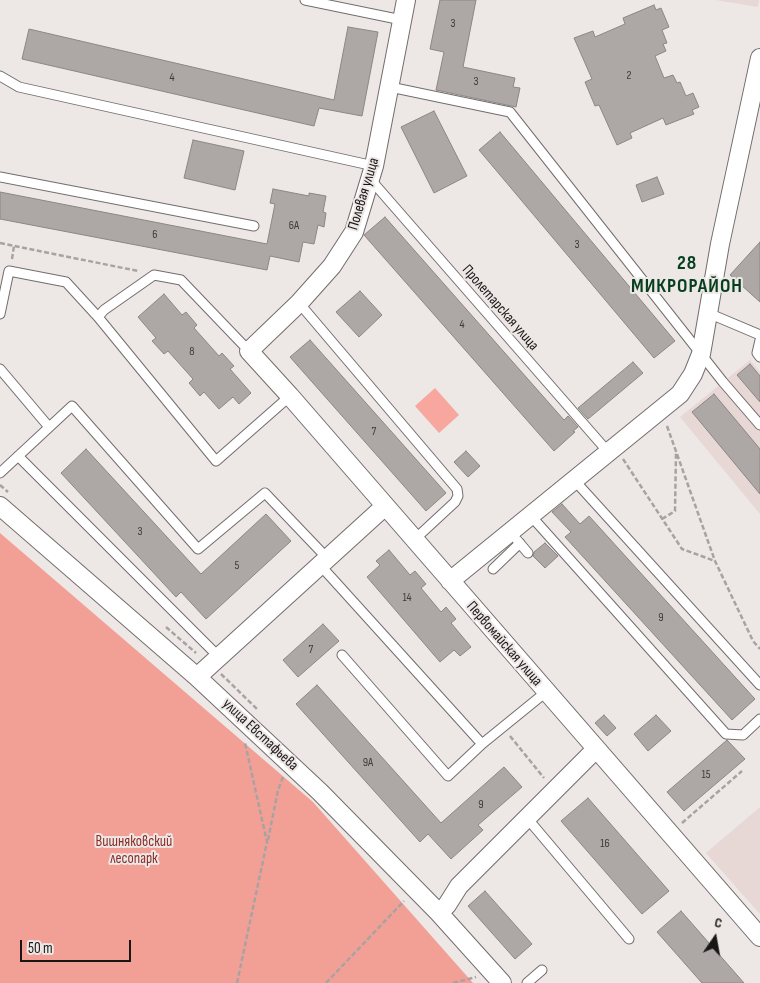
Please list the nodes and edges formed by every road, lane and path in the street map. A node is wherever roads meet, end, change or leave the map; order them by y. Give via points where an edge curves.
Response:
1 (305, 0) edge
2 (406, 0) edge
3 (341, 4) edge
4 (402, 20) junction
5 (760, 58) edge
6 (0, 76) edge
7 (390, 87) junction
8 (373, 173) junction
9 (0, 177) edge
10 (254, 226) dead end
11 (0, 243) edge
12 (154, 274) junction
13 (299, 302) junction
14 (708, 313) junction
15 (0, 314) edge
16 (98, 317) junction
17 (760, 335) edge
18 (760, 340) edge
19 (249, 351) junction
20 (701, 354) junction
21 (760, 357) edge
22 (0, 369) edge
23 (290, 396) junction
24 (662, 410) junction
25 (760, 425) edge
26 (49, 427) junction
27 (612, 451) junction
28 (676, 451) junction
29 (18, 456) junction
30 (0, 473) edge
31 (575, 481) junction
32 (0, 506) edge
33 (384, 506) junction
34 (531, 516) junction
35 (662, 520) junction
36 (516, 538) junction
37 (414, 540) junction
38 (528, 553) dead end
39 (714, 561) junction
40 (324, 562) junction
41 (493, 569) dead end
42 (450, 581) junction
43 (760, 650) edge
44 (342, 655) dead end
45 (219, 657) junction
46 (197, 677) junction
47 (760, 685) edge
48 (546, 692) junction
49 (245, 697) dead end
50 (242, 719) junction
51 (760, 719) edge
52 (503, 727) junction
53 (482, 744) junction
54 (596, 749) junction
55 (288, 762) junction
56 (742, 771) dead end
57 (554, 791) junction
58 (527, 818) junction
59 (670, 834) junction
60 (267, 842) junction
61 (404, 900) dead end
62 (439, 913) junction
63 (760, 937) edge
64 (629, 939) dead end
65 (542, 970) dead end
66 (237, 983) edge
67 (326, 983) edge
68 (502, 983) edge
69 (527, 983) edge

1 - 3 lane
2 - 4 street, Полевая улица
3 - 4 lane
4 - 7 street, Полевая улица
5 - 14 street
6 - 8 lane via 19,87
7 - 8 street, Полевая улица
7 - 20 lane via 510,112
8 - 13 street, Полевая улица via 354,232 332,266
8 - 27 lane, Пролетарская улица
9 - 10 lane
11 - 12 path
12 - 16 lane
12 - 19 lane via 180,280
13 - 19 street, Полевая улица
13 - 37 lane via 457,489 455,502
14 - 17 lane
14 - 20 street
15 - 16 lane via 9,271 66,282
16 - 23 lane via 216,461
18 - 21 lane via 756,353
19 - 23 street, Первомайская улица
20 - 24 street via 680,394
20 - 25 lane
22 - 26 lane
23 - 33 street, Первомайская улица
24 - 27 street
24 - 28 path
26 - 29 lane
26 - 40 lane via 72,406 198,549 265,493
27 - 31 street
27 - 35 path
28 - 35 path via 675,511
28 - 39 path
29 - 30 lane
29 - 45 lane
31 - 34 street
31 - 47 lane
32 - 46 street, улица Евстафьева
33 - 37 street, Первомайская улица
33 - 40 street
34 - 36 street
34 - 51 lane via 726,734 743,735
35 - 39 path via 682,549
36 - 38 lane
36 - 41 lane
36 - 42 street
37 - 42 street, Первомайская улица
39 - 43 path
40 - 45 street
40 - 53 lane
42 - 48 street, Первомайская улица
44 - 53 lane via 448,776
45 - 46 street
46 - 50 street, улица Евстафьева
48 - 52 lane
48 - 54 street, Первомайская улица
49 - 50 path
50 - 55 street, улица Евстафьева
50 - 60 path via 241,728
52 - 53 lane
52 - 57 path
54 - 57 street
54 - 59 street, Первомайская улица
55 - 60 path via 278,790
55 - 62 street, улица Евстафьева
56 - 59 path
57 - 58 street
58 - 62 street via 459,886
58 - 64 lane
59 - 63 street, Первомайская улица
60 - 66 path
61 - 67 path
62 - 68 street, улица Евстафьева
65 - 69 lane

